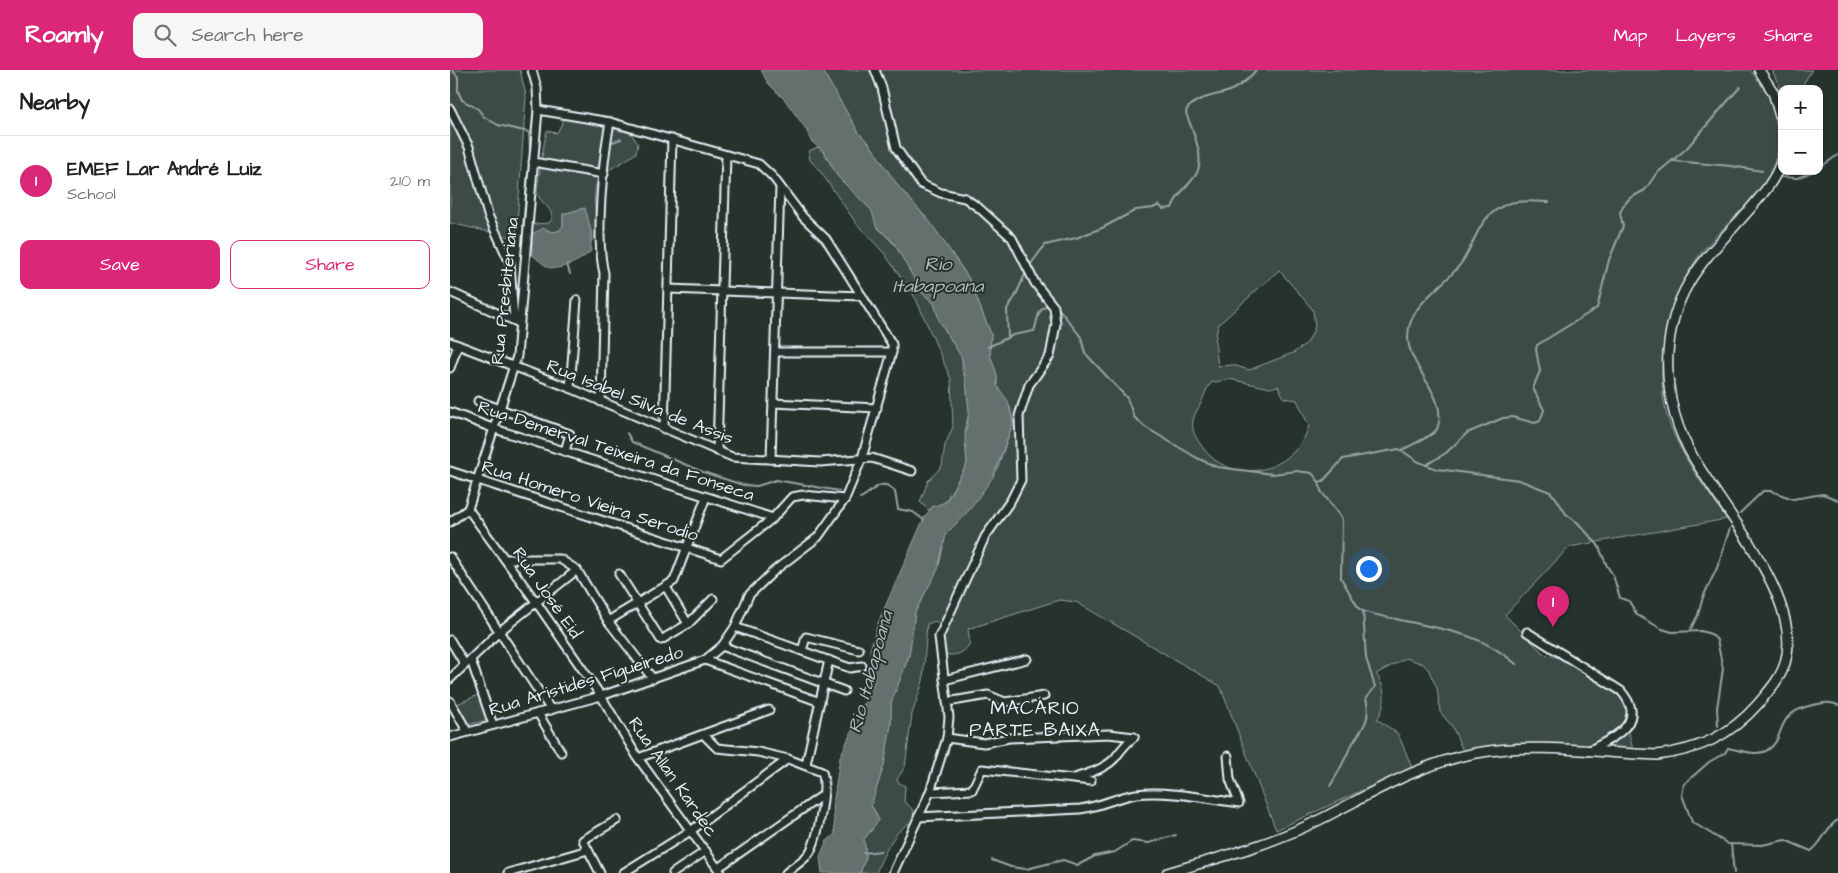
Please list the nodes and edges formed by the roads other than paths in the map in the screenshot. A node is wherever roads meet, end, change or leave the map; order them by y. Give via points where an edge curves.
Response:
1 (532, 70) edge
2 (875, 70) edge
3 (1759, 70) edge
4 (450, 109) edge
5 (1778, 109) edge
6 (538, 110) junction
7 (610, 122) junction
8 (672, 139) junction
9 (726, 156) junction
10 (533, 162) junction
11 (1778, 169) edge
12 (604, 174) junction
13 (780, 187) junction
14 (668, 289) junction
15 (720, 291) junction
16 (450, 292) edge
17 (776, 293) junction
18 (862, 296) junction
19 (577, 300) dead end
20 (517, 322) junction
21 (450, 342) edge
22 (458, 345) junction
23 (774, 352) junction
24 (892, 352) junction
25 (514, 367) junction
26 (450, 368) edge
27 (570, 388) junction
28 (478, 401) dead end
29 (601, 402) junction
30 (773, 404) junction
31 (876, 408) junction
32 (502, 409) junction
33 (450, 412) edge
34 (495, 429) junction
35 (664, 429) junction
36 (565, 451) junction
37 (717, 451) junction
38 (862, 458) junction
39 (771, 459) junction
40 (450, 471) edge
41 (912, 471) dead end
42 (479, 480) junction
43 (706, 497) junction
44 (845, 499) junction
45 (468, 509) junction
46 (773, 518) junction
47 (450, 522) edge
48 (686, 549) junction
49 (450, 557) edge
50 (505, 559) junction
51 (577, 570) junction
52 (619, 574) dead end
53 (666, 587) junction
54 (713, 599) dead end
55 (536, 602) junction
56 (637, 605) junction
57 (608, 621) junction
58 (688, 624) junction
59 (734, 627) junction
60 (500, 631) junction
61 (1527, 632) dead end
62 (450, 640) edge
63 (722, 646) junction
64 (860, 650) dead end
65 (802, 651) junction
66 (1027, 659) dead end
67 (471, 660) junction
68 (705, 660) junction
69 (829, 660) junction
70 (466, 666) junction
71 (862, 666) dead end
72 (450, 679) edge
73 (653, 679) junction
74 (944, 680) junction
75 (824, 683) junction
76 (844, 691) dead end
77 (601, 696) junction
78 (1044, 696) dead end
79 (450, 702) edge
80 (820, 702) junction
81 (947, 702) junction
82 (551, 710) junction
83 (769, 710) dead end
84 (538, 713) junction
85 (493, 725) junction
86 (467, 731) junction
87 (704, 735) junction
88 (450, 737) edge
89 (947, 738) junction
90 (1587, 751) junction
91 (561, 752) dead end
92 (1228, 756) dead end
93 (638, 758) junction
94 (788, 759) junction
95 (806, 764) junction
96 (1074, 778) junction
97 (1091, 781) dead end
98 (930, 792) junction
99 (823, 795) junction
100 (918, 817) junction
101 (617, 820) dead end
102 (692, 830) junction
103 (588, 850) junction
104 (706, 851) junction
105 (720, 871) edge
106 (508, 873) edge
107 (600, 873) edge
108 (623, 873) edge
109 (673, 873) edge
110 (786, 873) edge
111 (893, 873) edge
112 (1167, 873) edge

1 - 6 street, Rua Presbiteriana
2 - 74 street via 896,148 920,184 965,198 1012,238 1035,283 1054,307 1056,324 1050,356 1029,385 1019,416 1021,480 985,538 939,637
3 - 5 main road via 1773,92
4 - 20 street via 469,147 488,215 510,263
6 - 7 street
6 - 10 street, Rua Presbiteriana
7 - 8 street
7 - 12 street
8 - 9 street
8 - 14 street
9 - 13 street via 759,164
9 - 15 street
10 - 12 street
10 - 20 street, Rua Presbiteriana
11 - 90 main road via 1763,194 1713,249 1684,289 1672,324 1668,368 1676,418 1688,448 1759,560 1780,602 1788,651 1785,665 1746,717 1705,745 1657,755
12 - 29 street
13 - 17 street
13 - 18 street via 826,240
14 - 15 street
14 - 35 street
15 - 17 street
15 - 37 street
16 - 20 street
17 - 18 street
17 - 23 street
18 - 24 street via 892,344
19 - 27 street
20 - 25 street, Rua Presbiteriana
21 - 22 street, Rua Isabel Silva de Assis
22 - 25 street, Rua Isabel Silva de Assis
22 - 26 street
23 - 24 street
23 - 30 street
24 - 31 street, Rua Aristides Figueiredo
25 - 27 street, Rua Isabel Silva de Assis
25 - 32 street, Rua Presbiteriana
27 - 29 street, Rua Isabel Silva de Assis
28 - 32 street
29 - 35 street, Rua Isabel Silva de Assis
30 - 31 street
30 - 39 street
31 - 38 street, Rua Aristides Figueiredo
32 - 34 street, Rua Presbiteriana
32 - 36 street via 570,434
33 - 34 street, Rua Demerval Teixeira da Fonseca
34 - 36 street, Rua Demerval Teixeira da Fonseca
34 - 42 street, Rua Presbiteriana
35 - 37 street, Rua Isabel Silva de Assis
36 - 43 street, Rua Demerval Teixeira da Fonseca
37 - 39 street, Rua Isabel Silva de Assis via 732,458
38 - 39 street, Rua Isabel Silva de Assis via 820,462
38 - 41 street, Rua Isabel Silva de Assis via 872,458
38 - 44 street, Rua Aristides Figueiredo
40 - 42 street, Rua Homero Vieira Serodio
42 - 45 street, Rua Presbiteriana
42 - 48 street, Rua Homero Vieira Serodio
43 - 46 street, Rua Demerval Teixeira da Fonseca
43 - 48 street
44 - 46 street via 803,494 792,497
44 - 59 street, Rua Aristides Figueiredo via 818,537 749,595
45 - 47 street
45 - 50 street, Rua José Eid
46 - 48 street, Rua Homero Vieira Serodio via 721,559
48 - 53 street via 674,581
49 - 60 street
50 - 51 street via 560,559
50 - 55 street, Rua José Eid
51 - 55 street
51 - 57 street
52 - 56 street
53 - 56 street
53 - 58 street
54 - 58 street
55 - 60 street
55 - 77 street, Rua José Eid
56 - 57 street
56 - 58 street via 661,640
57 - 73 street
59 - 63 street, Rua Aristides Figueiredo
59 - 65 street
60 - 67 street
60 - 82 street
61 - 90 street via 1621,691 1631,702 1631,715 1626,727 1615,737
62 - 70 street
63 - 68 street, Rua Aristides Figueiredo
63 - 75 street
64 - 65 street via 806,637
65 - 69 street
66 - 74 street
67 - 70 street
67 - 85 street
68 - 73 street, Rua Aristides Figueiredo
68 - 80 street
69 - 71 street via 850,668
69 - 75 street
70 - 72 street
73 - 77 street, Rua Aristides Figueiredo
74 - 81 street
75 - 76 street
75 - 80 street
77 - 82 street, Rua Aristides Figueiredo
77 - 93 street, Rua Allan Kardec
78 - 81 street via 1005,702 988,695
79 - 86 street
80 - 95 street
81 - 89 street
82 - 84 street, Rua Aristides Figueiredo
83 - 87 street
84 - 85 street, Rua Aristides Figueiredo
84 - 91 street
85 - 86 street, Rua Aristides Figueiredo
86 - 88 street, Rua Aristides Figueiredo
87 - 93 street
87 - 94 street via 717,748
89 - 96 street via 984,743 1009,738 1110,734 1134,737 1106,764
89 - 98 street
90 - 112 main road via 1516,748 1446,760 1398,778 1285,836
92 - 100 street via 1230,779 1239,803 1135,794 1080,809
93 - 102 street, Rua Allan Kardec
94 - 95 street
94 - 102 street
95 - 99 street via 822,772
96 - 97 street
96 - 98 street via 982,769 972,790
98 - 100 street
99 - 105 street
99 - 110 street via 821,816 810,852
100 - 111 street
101 - 103 street via 583,840
102 - 104 street, Rua Allan Kardec
102 - 108 street
103 - 106 street
103 - 107 street
104 - 105 street, Rua Allan Kardec
104 - 109 street

